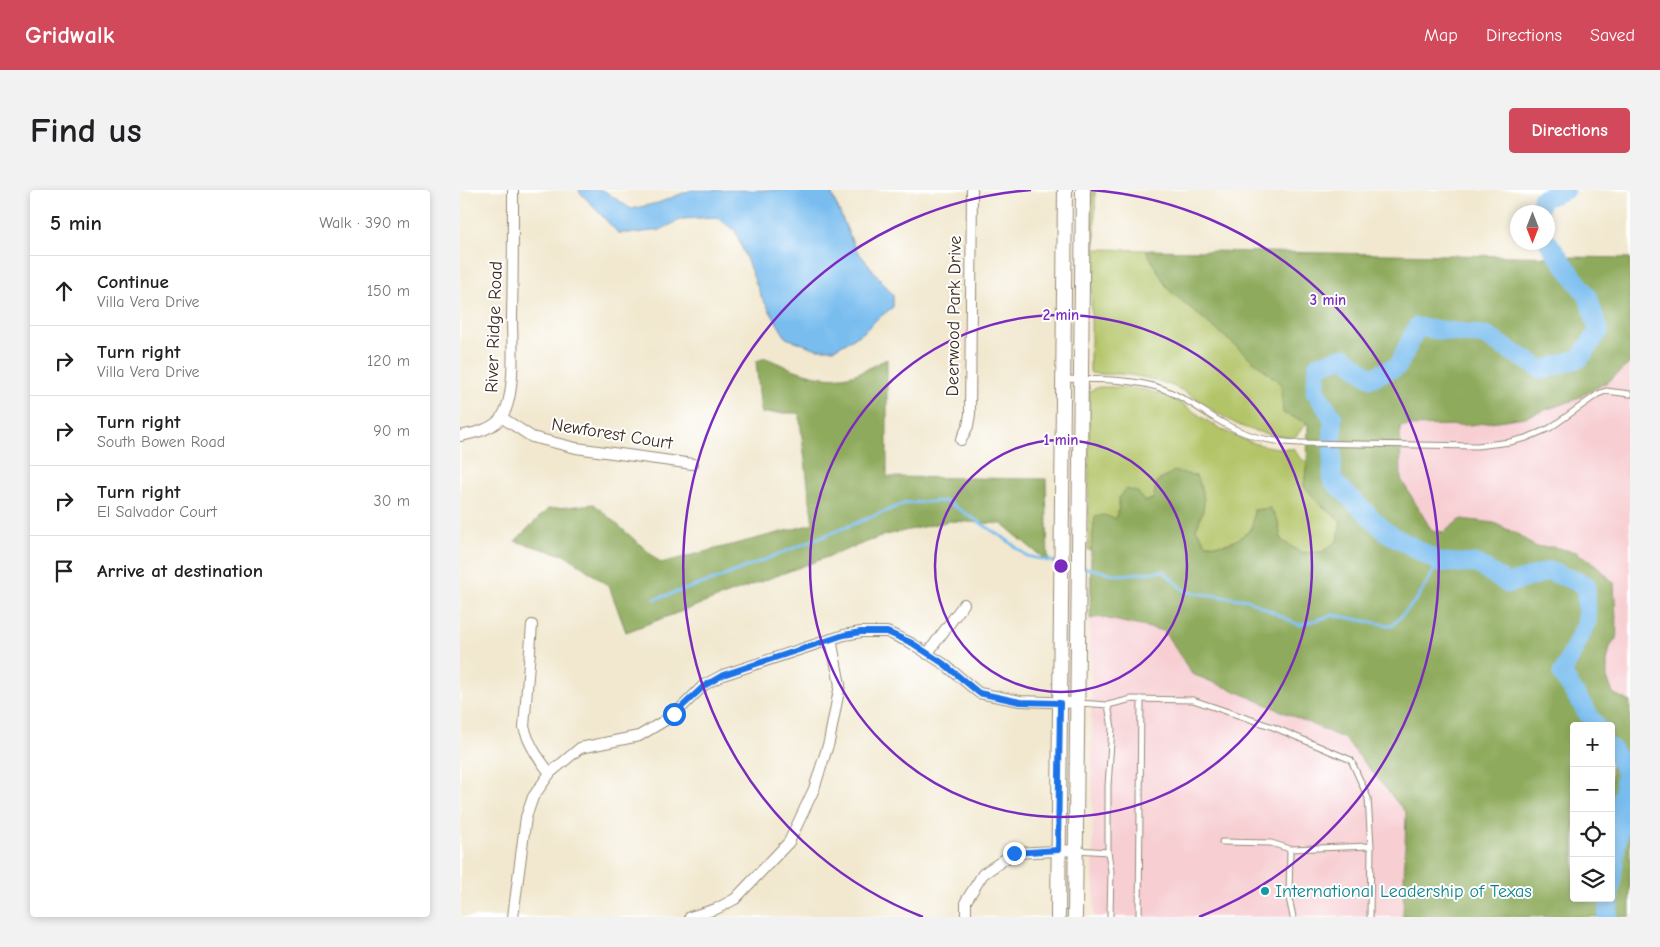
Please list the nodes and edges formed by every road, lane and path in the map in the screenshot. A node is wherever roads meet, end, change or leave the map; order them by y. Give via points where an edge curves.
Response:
1 (513, 190) edge
2 (972, 190) edge
3 (1065, 190) edge
4 (1083, 190) edge
5 (1063, 379) junction
6 (1080, 380) junction
7 (1629, 394) edge
8 (502, 417) junction
9 (460, 436) edge
10 (961, 440) dead end
11 (693, 464) dead end
12 (964, 604) dead end
13 (532, 625) dead end
14 (830, 639) junction
15 (927, 654) junction
16 (1141, 699) junction
17 (1060, 703) junction
18 (1077, 703) junction
19 (1108, 705) junction
20 (550, 773) junction
21 (1222, 842) dead end
22 (1371, 846) junction
23 (1290, 849) junction
24 (1058, 850) junction
25 (1076, 850) junction
26 (1108, 852) junction
27 (513, 917) edge
28 (690, 917) edge
29 (966, 917) edge
30 (1058, 917) edge
31 (1075, 917) edge
32 (1110, 917) edge
33 (1139, 917) edge
34 (1293, 917) edge
35 (1370, 917) edge

1 - 8 street, River Ridge Road via 512,365 508,403
2 - 10 street, Deerwood Park Drive via 970,414
3 - 5 main road
4 - 6 main road
5 - 6 lane
5 - 17 main road
6 - 7 lane via 1141,382 1173,394 1244,434 1275,442 1300,443 1477,446 1510,442 1550,428 1598,394
6 - 18 main road
8 - 9 street, River Ridge Road via 476,433
8 - 11 street, Newforest Court via 532,437 576,448
12 - 15 street
13 - 20 street via 524,727 536,757
14 - 15 street via 861,632 887,632
14 - 20 street via 723,675 704,686 674,714 639,736 580,748
14 - 28 street via 840,686 829,742 814,789 789,842 734,899
15 - 17 street via 979,693 1020,702
16 - 19 lane
16 - 22 lane via 1194,700 1273,727 1351,760 1368,798
16 - 33 lane
17 - 18 street
17 - 24 main road
18 - 19 lane
18 - 25 main road
19 - 26 lane via 1112,728
20 - 27 street via 533,797 526,817
21 - 23 lane via 1271,843
22 - 23 lane
22 - 35 lane
23 - 34 lane via 1289,898
24 - 25 street
24 - 29 street via 1014,853 983,874 966,901
24 - 30 main road
25 - 26 lane
25 - 31 main road
26 - 32 lane

